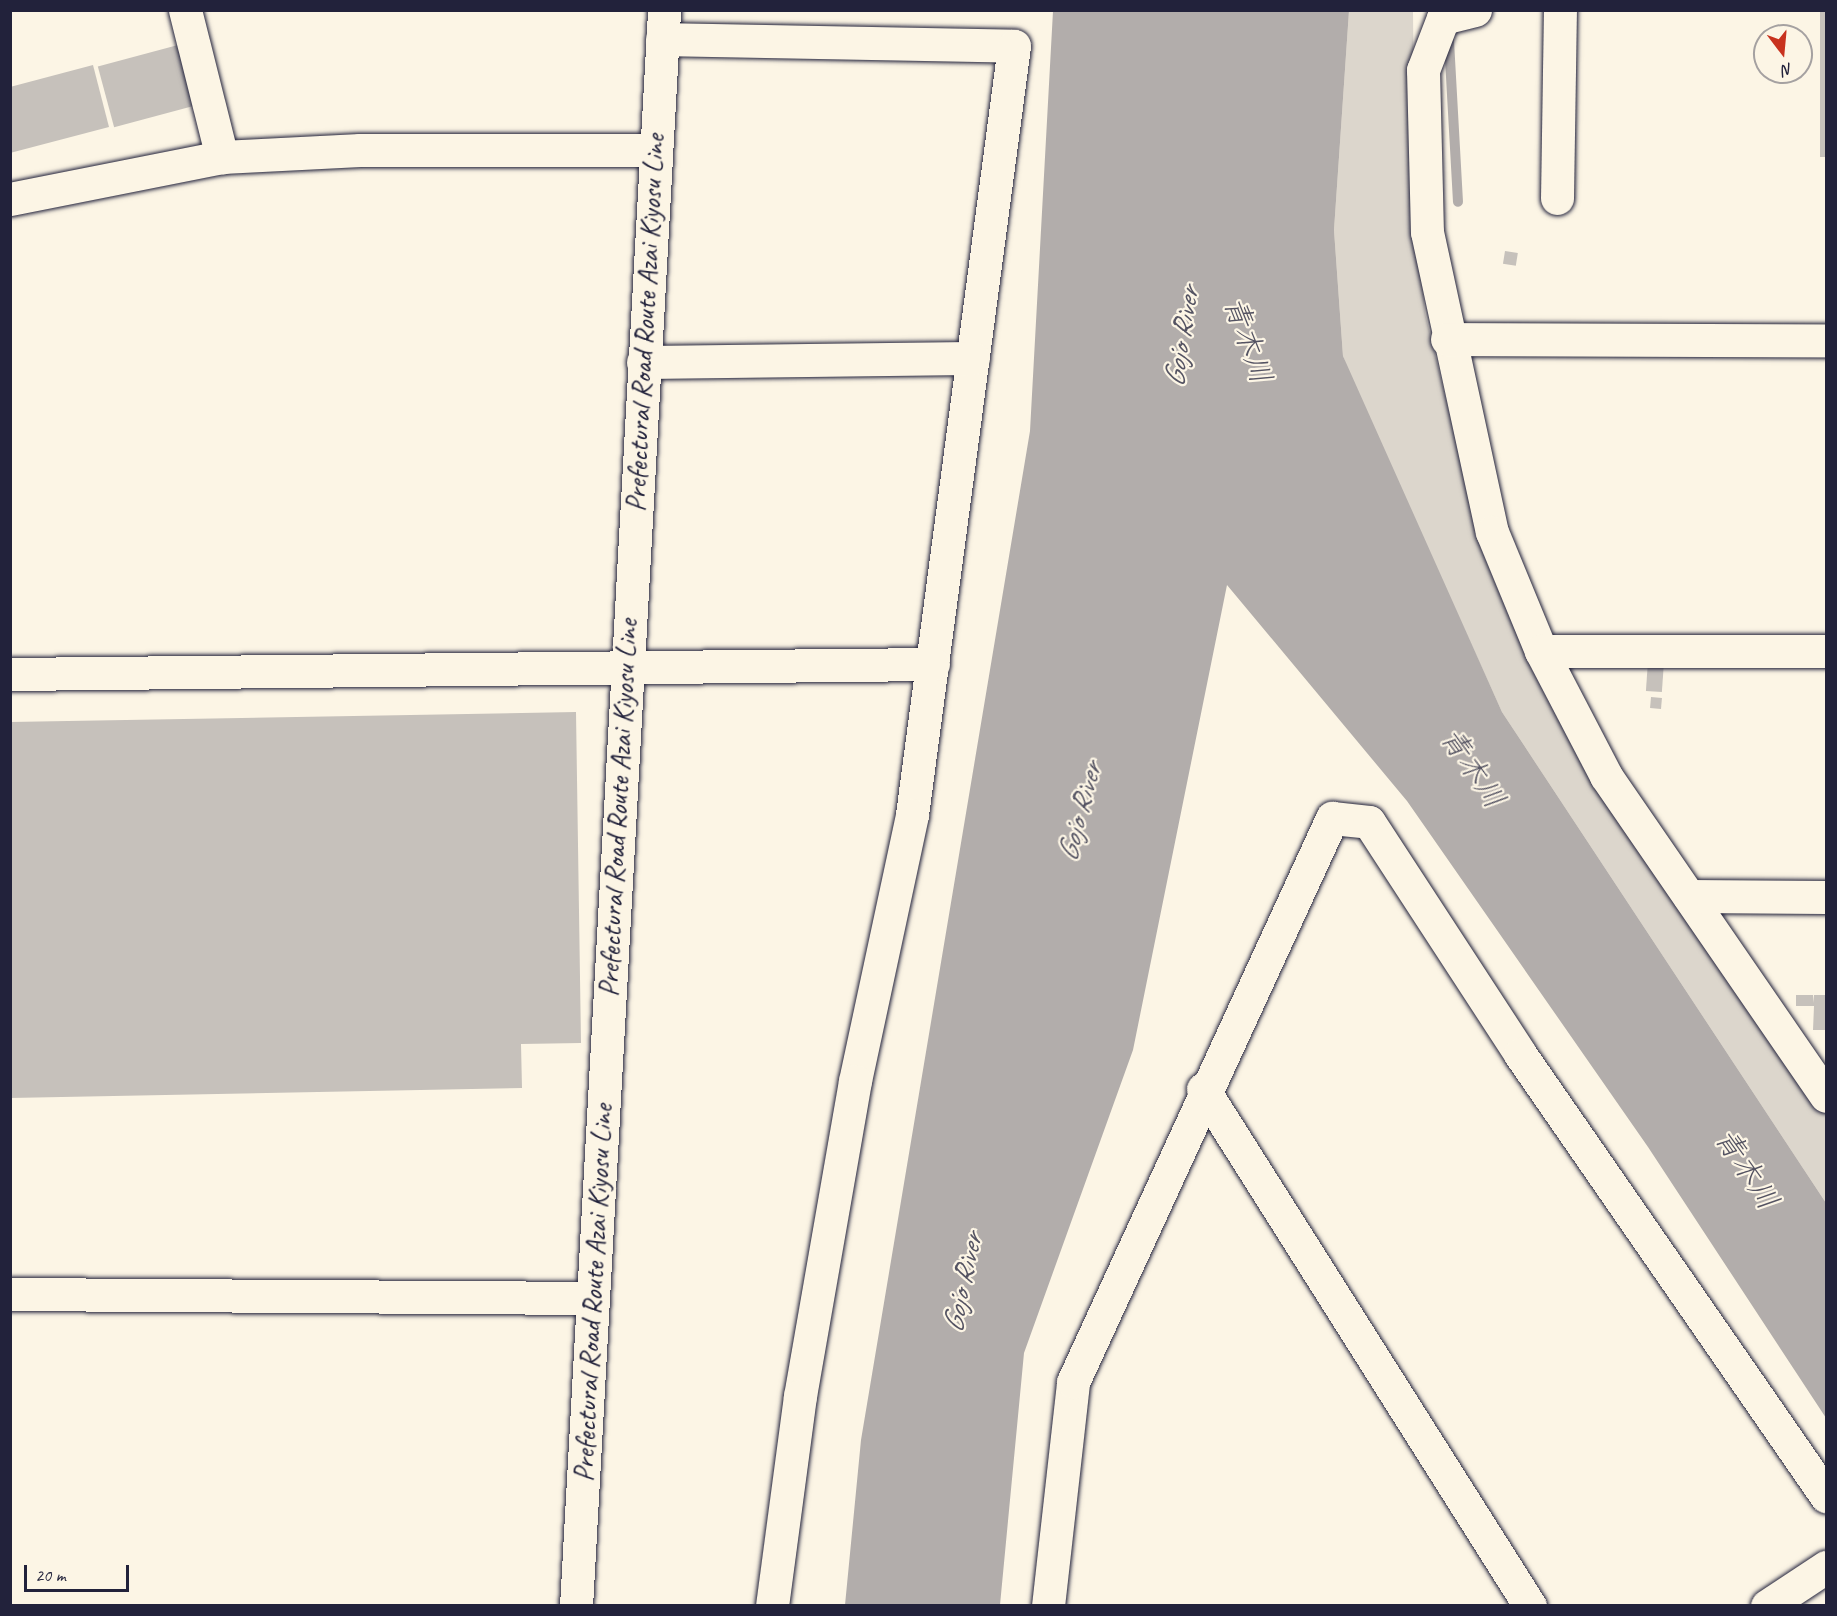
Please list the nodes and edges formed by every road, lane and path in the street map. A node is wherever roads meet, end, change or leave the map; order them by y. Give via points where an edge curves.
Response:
1 (185, 10) edge
2 (1475, 10) edge
3 (1560, 10) edge
4 (663, 25) edge
5 (653, 150) junction
6 (222, 157) junction
7 (1557, 198) dead end
8 (10, 199) edge
9 (1447, 339) junction
10 (1827, 340) edge
11 (973, 358) junction
12 (643, 362) junction
13 (1541, 651) junction
14 (1827, 651) edge
15 (933, 664) junction
16 (625, 665) junction
17 (10, 674) edge
18 (1689, 896) junction
19 (1827, 897) edge
20 (1203, 1089) junction
21 (1827, 1096) edge
22 (10, 1294) edge
23 (593, 1298) junction
24 (1827, 1496) edge
25 (1827, 1567) edge
26 (576, 1605) edge
27 (772, 1605) edge
28 (1048, 1605) edge
29 (1530, 1605) edge
30 (1767, 1605) edge

1 - 6 street
2 - 9 street via 1443,18 1423,69 1427,232
3 - 7 street
4 - 5 street, Prefectural Road Route Azai Kiyosu Line
4 - 11 street via 1014,46
5 - 6 street via 360,150
5 - 12 street, Prefectural Road Route Azai Kiyosu Line
6 - 8 street
9 - 10 street
9 - 13 street via 1492,532
11 - 12 street
11 - 15 street
12 - 16 street, Prefectural Road Route Azai Kiyosu Line
13 - 14 street
13 - 18 street via 1606,776
15 - 16 street
15 - 27 street via 912,815 855,1081 800,1396
16 - 17 street
16 - 23 street, Prefectural Road Route Azai Kiyosu Line
18 - 19 street
18 - 21 street
20 - 24 street via 1332,819 1369,822 1520,1054
20 - 28 street via 1073,1382
20 - 29 street
22 - 23 street
23 - 26 street, Prefectural Road Route Azai Kiyosu Line
25 - 30 street

